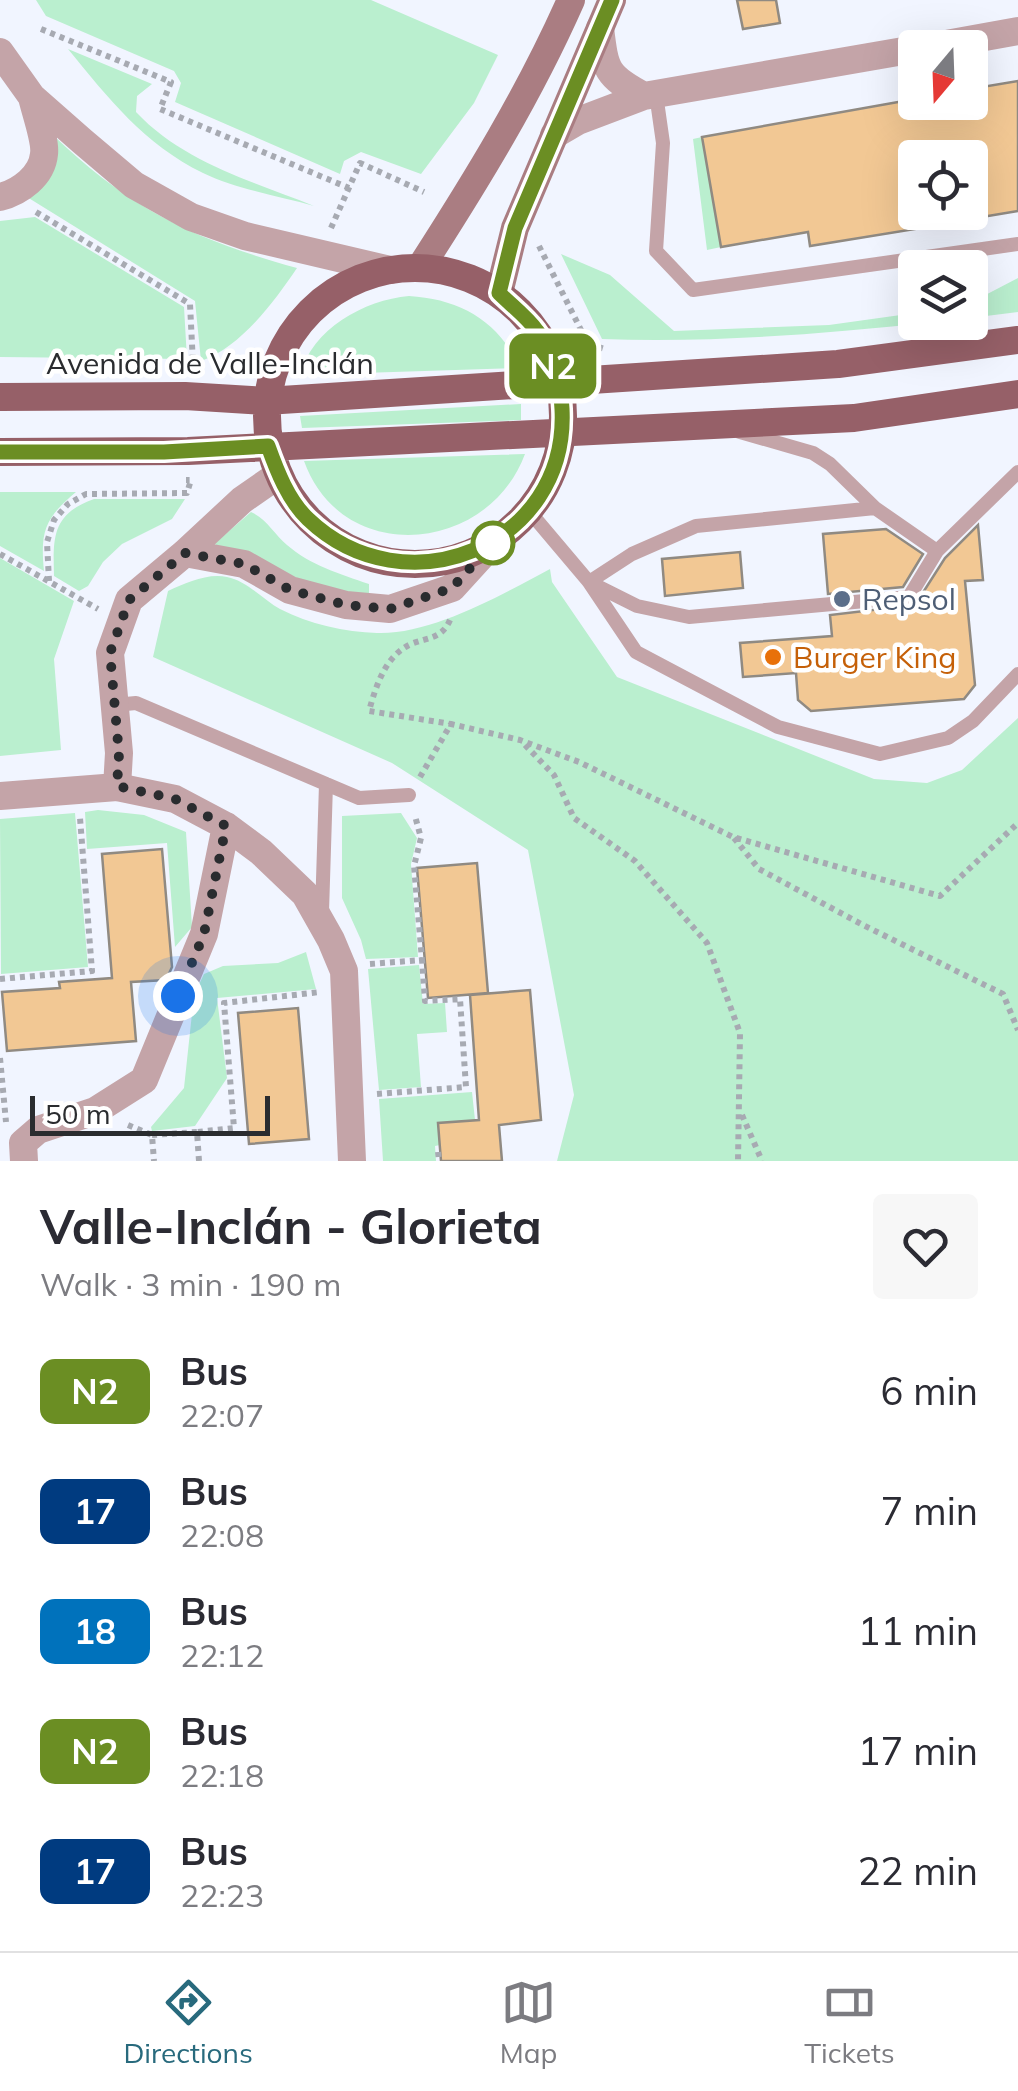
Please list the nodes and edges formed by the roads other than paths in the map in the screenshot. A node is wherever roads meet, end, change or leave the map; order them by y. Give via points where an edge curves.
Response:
1 (571, 0) edge
2 (612, 0) edge
3 (600, 28) junction
4 (1018, 31) edge
5 (988, 36) edge
6 (0, 52) edge
7 (898, 52) edge
8 (650, 95) junction
9 (32, 98) junction
10 (554, 135) junction
11 (12, 201) edge
12 (1018, 244) edge
13 (420, 268) junction
14 (390, 270) junction
15 (499, 293) junction
16 (1018, 340) edge
17 (561, 384) junction
18 (1018, 394) edge
19 (0, 396) edge
20 (266, 401) junction
21 (715, 426) junction
22 (563, 433) junction
23 (268, 446) junction
24 (0, 452) edge
25 (1018, 472) edge
26 (278, 475) junction
27 (874, 508) junction
28 (529, 512) junction
29 (493, 543) junction
30 (937, 551) junction
31 (185, 553) junction
32 (589, 582) junction
33 (1018, 674) edge
34 (115, 705) junction
35 (326, 784) junction
36 (117, 786) junction
37 (409, 795) road end
38 (0, 796) edge
39 (226, 826) junction
40 (321, 923) junction
41 (24, 1161) edge
42 (352, 1161) edge

1 - 13 main road via 538,74
2 - 3 main road
3 - 8 street via 604,64 620,83
3 - 10 main road
4 - 5 street
6 - 9 street
7 - 8 street
8 - 10 street
8 - 12 lane via 662,143 656,251 694,290
9 - 11 street via 44,154
9 - 14 street via 134,185 190,217
10 - 15 main road via 515,228
13 - 14 main road
13 - 15 main road via 462,275
14 - 20 main road via 346,283 316,304 291,332
15 - 17 main road via 539,332
16 - 17 main road, Avenida de Valle-Inclán via 838,364
17 - 20 main road, Avenida de Valle-Inclán
17 - 22 main road
18 - 21 main road via 854,418
19 - 20 main road, Avenida de Valle-Inclán
20 - 23 main road
21 - 22 main road
21 - 27 lane via 813,452
22 - 23 main road
22 - 28 main road via 552,474
23 - 24 main road
23 - 26 main road
25 - 30 lane
26 - 29 main road via 306,518 346,548 395,563 445,562
26 - 31 street
27 - 30 lane
27 - 32 lane via 696,526
28 - 29 main road
28 - 32 lane
29 - 31 street via 452,588 390,609 290,590 244,564
30 - 32 lane via 910,596 832,605 689,616 637,606
31 - 34 street via 129,600 110,653
32 - 33 lane via 636,652 778,728 880,754 948,738
34 - 35 lane via 136,704
34 - 36 street
35 - 37 lane via 358,798
35 - 40 lane
36 - 38 street
36 - 39 street via 175,799
39 - 40 street via 305,894
39 - 41 street via 204,934 144,1080 95,1112 38,1130 23,1142
40 - 42 street via 344,971

